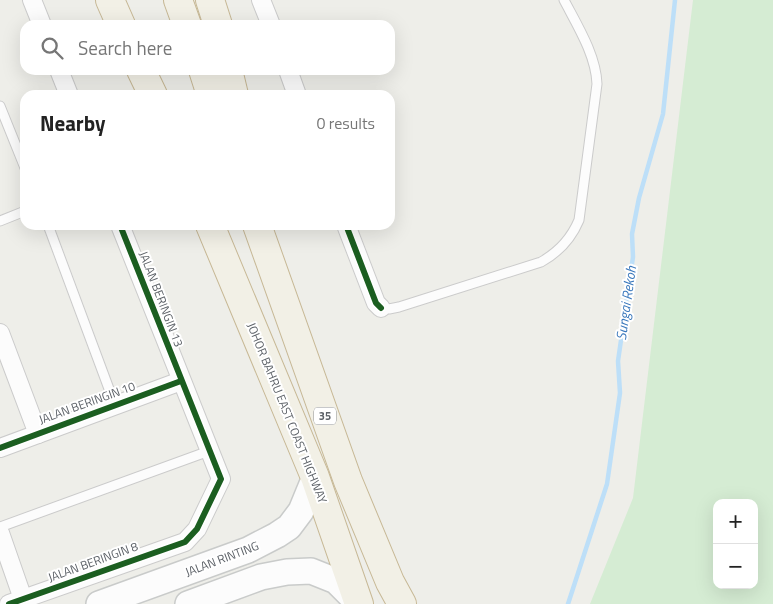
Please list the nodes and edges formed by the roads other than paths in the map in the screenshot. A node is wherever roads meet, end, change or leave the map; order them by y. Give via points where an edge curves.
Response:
1 (32, 0) edge
2 (110, 0) edge
3 (178, 0) edge
4 (210, 0) edge
5 (261, 0) edge
6 (564, 0) edge
7 (40, 20) edge
8 (119, 20) edge
9 (185, 20) edge
10 (216, 20) edge
11 (269, 20) edge
12 (62, 75) edge
13 (143, 75) edge
14 (205, 75) edge
15 (229, 75) edge
16 (290, 75) edge
17 (67, 90) edge
18 (150, 90) edge
19 (209, 90) edge
20 (233, 90) edge
21 (295, 90) edge
22 (0, 106) edge
23 (20, 156) edge
24 (20, 213) edge
25 (0, 221) edge
26 (50, 230) edge
27 (122, 230) edge
28 (212, 230) edge
29 (259, 230) edge
30 (275, 230) edge
31 (348, 230) edge
32 (381, 308) joint
33 (0, 333) edge
34 (181, 380) junction
35 (115, 405) junction
36 (38, 434) junction
37 (331, 435) junction
38 (0, 448) edge
39 (209, 451) junction
40 (315, 477) junction
41 (0, 527) edge
42 (0, 534) edge
43 (184, 542) joint
44 (16, 602) edge
45 (358, 603) edge
46 (99, 604) edge
47 (188, 604) edge
48 (402, 604) edge

1 - 7 street
2 - 8 highway
3 - 9 highway
4 - 10 highway
5 - 11 street
6 - 32 lane via 594,63 597,79 579,220 572,234 561,249 541,262 399,307
12 - 17 street
13 - 18 highway
14 - 19 highway
15 - 20 highway
16 - 21 street
22 - 23 lane
24 - 25 lane
26 - 35 lane
27 - 34 street, JALAN BERINGIN 13
28 - 40 highway, JOHOR BAHRU EAST COAST HIGHWAY
29 - 37 highway, 35
30 - 37 highway via 317,364
31 - 32 street via 376,303
33 - 36 street
34 - 35 street, JALAN BERINGIN 10
34 - 39 street, JALAN BERINGIN 13
35 - 36 street, JALAN BERINGIN 10
36 - 38 street, JALAN BERINGIN 10
37 - 48 highway, 35 via 390,582
39 - 41 lane
39 - 43 street, JALAN BERINGIN 13 via 221,479 197,529
40 - 45 highway, JOHOR BAHRU EAST COAST HIGHWAY
40 - 46 main road, JALAN RINTING via 301,511 277,535 248,550
42 - 44 street
43 - 44 street, JALAN BERINGIN 8
45 - 47 main road via 336,581 311,571 261,577

